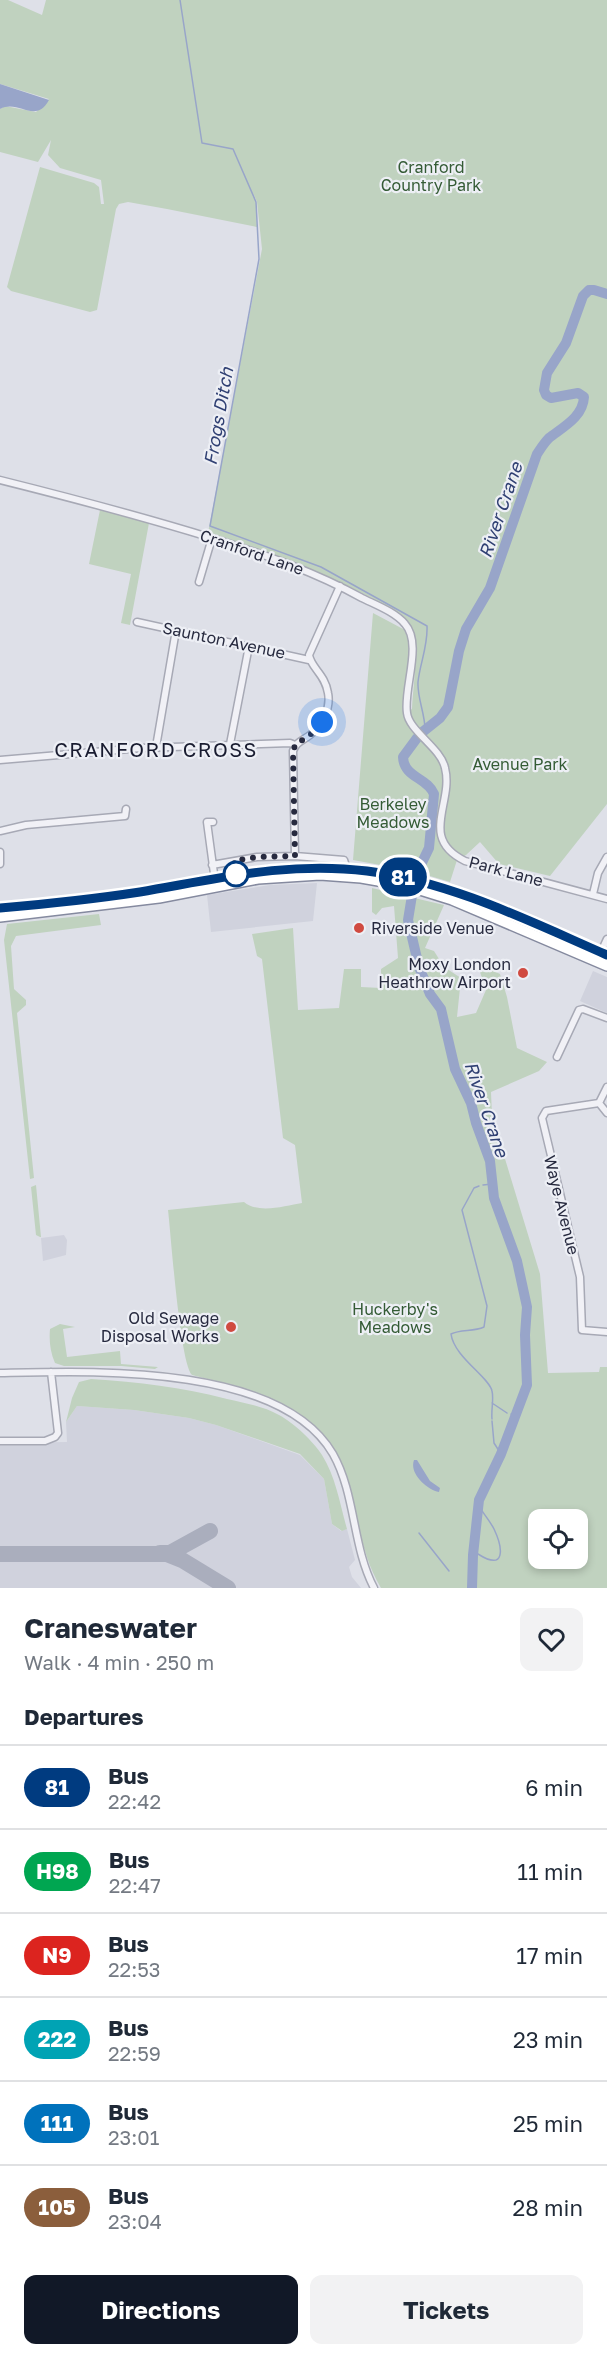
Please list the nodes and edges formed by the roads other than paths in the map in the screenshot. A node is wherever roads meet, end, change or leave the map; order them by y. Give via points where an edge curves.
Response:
1 (0, 480) edge
2 (212, 538) junction
3 (199, 582) dead end
4 (340, 586) junction
5 (137, 622) dead end
6 (177, 630) junction
7 (249, 646) junction
8 (309, 660) junction
9 (406, 715) joint
10 (230, 744) junction
11 (295, 745) junction
12 (156, 747) junction
13 (0, 760) edge
14 (126, 809) dead end
15 (207, 822) dead end
16 (0, 831) edge
17 (0, 852) edge
18 (295, 856) junction
19 (607, 857) edge
20 (0, 864) edge
21 (212, 864) junction
22 (347, 869) junction
23 (215, 882) junction
24 (408, 883) junction
25 (429, 888) junction
26 (593, 894) junction
27 (607, 899) edge
28 (0, 908) edge
29 (0, 917) edge
30 (607, 939) edge
31 (604, 953) edge
32 (607, 966) edge
33 (607, 1018) edge
34 (557, 1057) dead end
35 (607, 1087) edge
36 (598, 1103) junction
37 (607, 1113) edge
38 (607, 1332) edge
39 (51, 1372) junction
40 (0, 1373) edge
41 (0, 1441) edge
42 (374, 1588) edge

1 - 2 street, Cranford Lane via 119,509
2 - 3 street
2 - 4 street, Cranford Lane
4 - 8 street
4 - 9 street, Cranford Lane via 397,617 408,628 412,645
5 - 6 street, Saunton Avenue
6 - 7 street, Saunton Avenue
6 - 12 street
7 - 8 street, Saunton Avenue
7 - 10 street
8 - 11 street via 324,678 328,705 322,722
9 - 26 street, Park Lane via 441,757 446,769 440,826 448,850 465,861
10 - 11 street
10 - 12 street
11 - 18 street
12 - 13 street
14 - 16 street via 125,816
15 - 21 street
17 - 20 street
18 - 21 street
18 - 22 street via 344,860
19 - 26 street
21 - 23 street
22 - 23 highway via 276,868
22 - 24 highway
23 - 24 highway via 320,875
23 - 28 highway
23 - 29 highway via 138,901
24 - 25 highway
25 - 31 highway via 473,898
25 - 32 highway
26 - 27 street, Park Lane
30 - 31 street
33 - 34 street via 583,1008 579,1010
35 - 36 street
36 - 37 street
36 - 38 street, Waye Avenue via 546,1111 542,1118 580,1277 582,1330
39 - 40 street
39 - 41 street via 58,1433 48,1440
39 - 42 street via 137,1373 201,1383 268,1401 298,1416 314,1429 337,1462 361,1559

